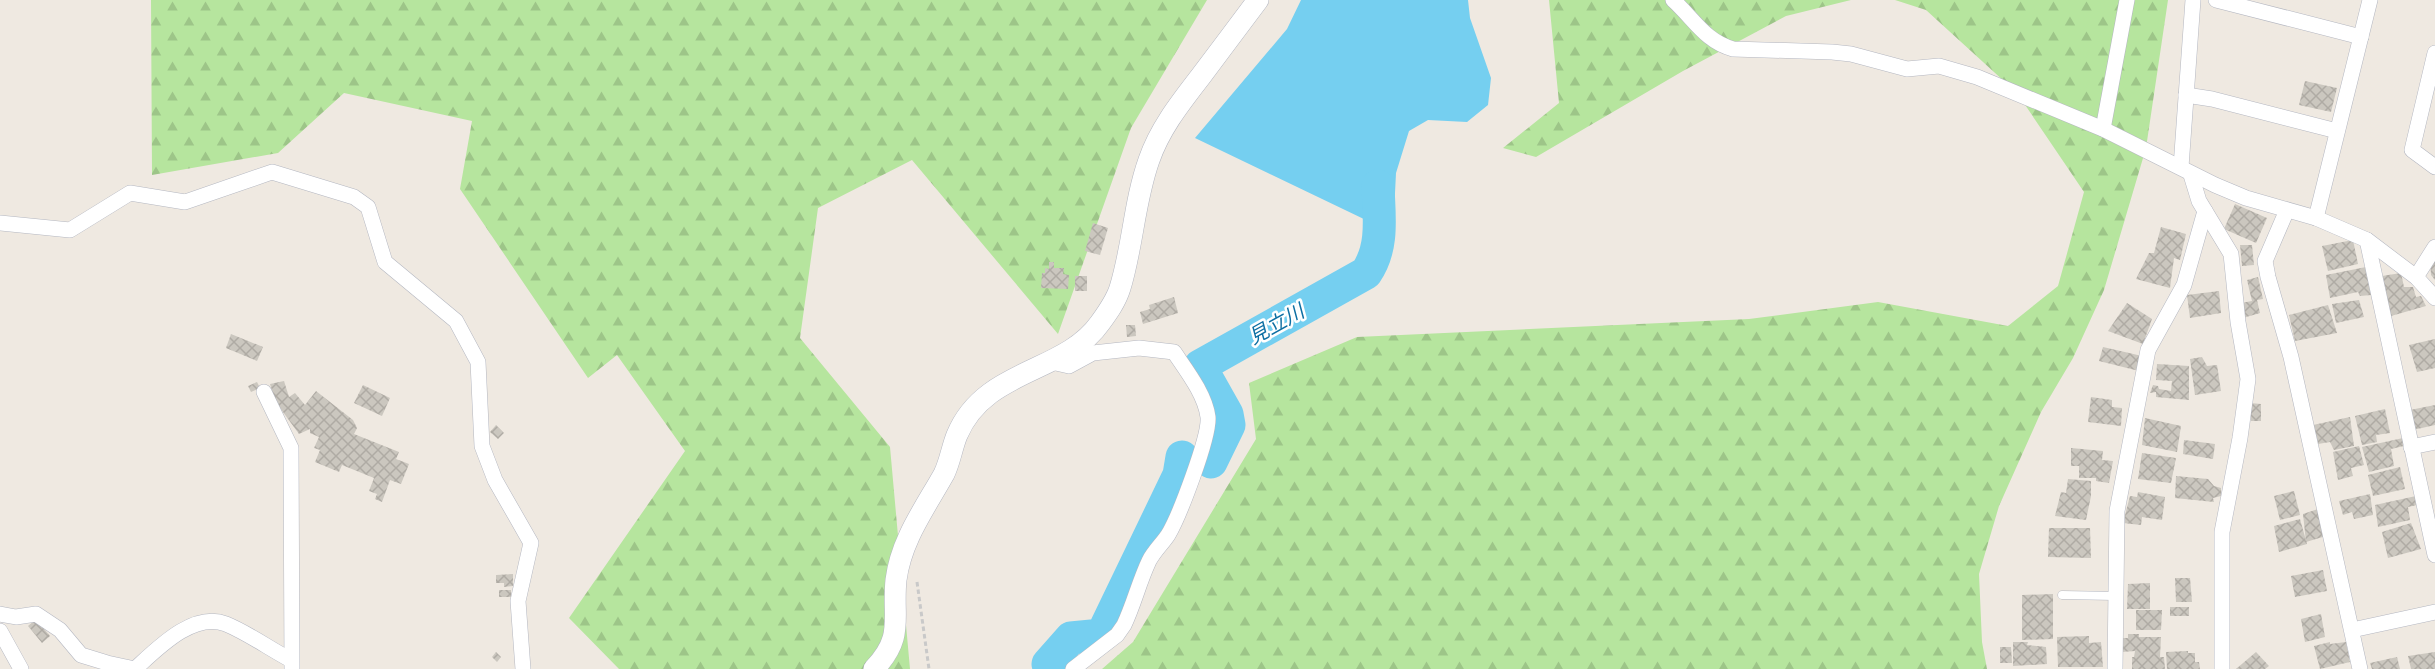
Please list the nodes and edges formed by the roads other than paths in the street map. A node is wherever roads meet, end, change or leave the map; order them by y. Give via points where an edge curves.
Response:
1 (1258, 0) edge
2 (1673, 0) edge
3 (2127, 0) edge
4 (2193, 0) edge
5 (2216, 0) edge
6 (2370, 0) edge
7 (2361, 37) junction
8 (2435, 53) edge
9 (2186, 95) junction
10 (2103, 129) junction
11 (2337, 131) junction
12 (2435, 167) edge
13 (2186, 171) junction
14 (2287, 210) junction
15 (2205, 211) junction
16 (2316, 218) junction
17 (0, 223) edge
18 (2367, 240) junction
19 (2435, 247) edge
20 (2416, 277) junction
21 (2435, 298) edge
22 (1047, 361) junction
23 (264, 392) dead end
24 (2435, 442) edge
25 (2410, 447) junction
26 (2435, 555) edge
27 (2062, 595) dead end
28 (2115, 596) junction
29 (2435, 612) edge
30 (0, 614) edge
31 (2352, 630) junction
32 (0, 631) edge
33 (292, 665) edge
34 (21, 669) edge
35 (523, 669) edge
36 (874, 669) edge
37 (1073, 669) edge
38 (2115, 669) edge
39 (2222, 669) edge
40 (2360, 669) edge

1 - 22 street via 1169,119 1149,159 1120,289 1111,308 1078,346
2 - 10 street via 1704,34 1722,46 1851,54 1907,69 1939,66 1986,80
3 - 10 street
4 - 9 street
5 - 7 street
6 - 7 street
7 - 11 street
8 - 12 street via 2412,150
9 - 11 street
9 - 13 street
10 - 13 street
11 - 16 street
13 - 14 street via 2246,198
13 - 15 street
14 - 16 street
14 - 31 street via 2270,246 2266,269 2291,357
15 - 28 street via 2184,285 2148,350 2117,511
15 - 39 street via 2232,254 2248,379 2222,532
16 - 18 street
17 - 35 street via 70,230 130,193 185,202 272,172 354,197 368,207 385,262 456,321 478,362 482,446 495,480 531,543 518,601
18 - 20 street
18 - 25 street
19 - 20 street
20 - 21 street
22 - 36 street via 995,388 969,414 957,434 945,471 907,541 896,580 896,630 886,656
22 - 37 street via 1069,366 1093,353 1139,348 1174,352 1189,374 1209,422 1180,507 1151,558 1124,625 1109,643
23 - 33 street via 291,448
24 - 25 street
25 - 26 street
27 - 28 lane
28 - 38 street
29 - 31 street
30 - 33 street via 36,614 60,630 81,655 135,669 189,627 206,621 225,623
31 - 40 street
32 - 34 street

